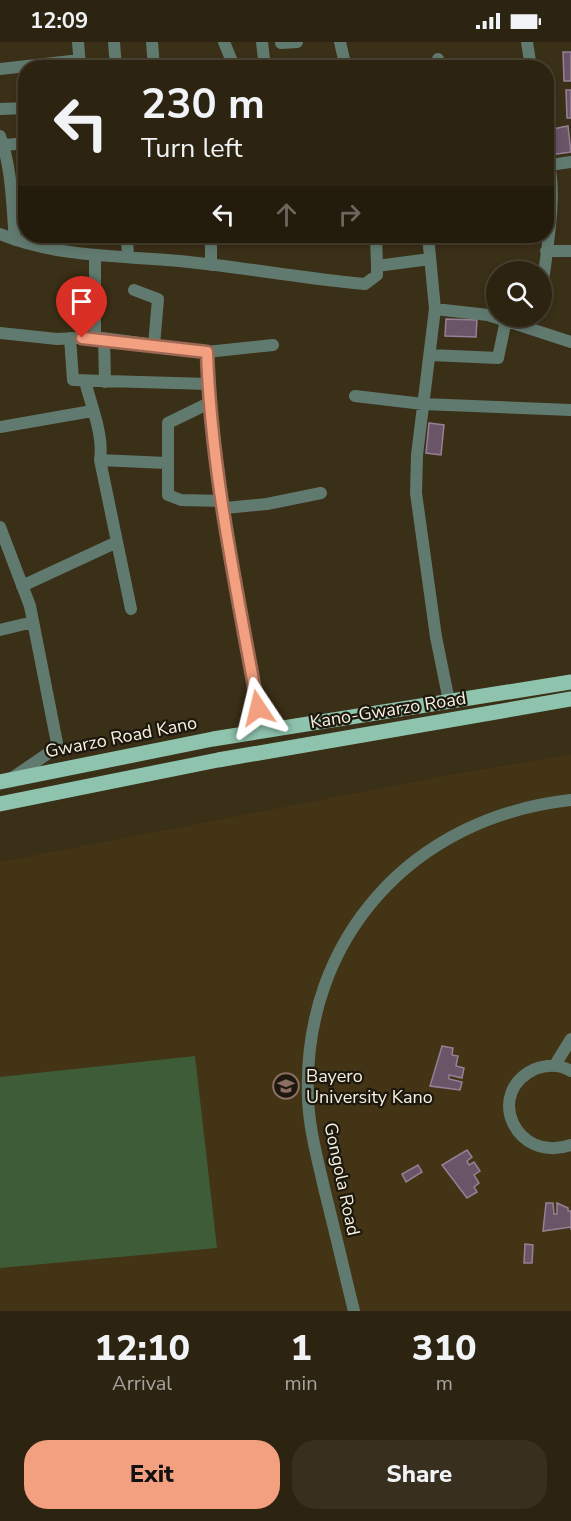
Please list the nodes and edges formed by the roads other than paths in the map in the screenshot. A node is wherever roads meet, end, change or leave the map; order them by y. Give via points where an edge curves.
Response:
1 (78, 42) edge
2 (114, 42) edge
3 (152, 42) edge
4 (224, 42) edge
5 (262, 42) edge
6 (297, 42) edge
7 (340, 42) edge
8 (527, 42) edge
9 (281, 43) edge
10 (80, 60) edge
11 (115, 60) edge
12 (153, 60) edge
13 (231, 60) edge
14 (264, 60) edge
15 (344, 60) edge
16 (530, 60) edge
17 (18, 68) edge
18 (0, 69) edge
19 (18, 109) edge
20 (0, 110) edge
21 (2, 141) edge
22 (18, 142) edge
23 (554, 162) edge
24 (571, 162) edge
25 (4, 165) edge
26 (0, 234) edge
27 (15, 240) junction
28 (18, 241) edge
29 (30, 243) edge
30 (127, 243) edge
31 (210, 243) edge
32 (376, 243) edge
33 (429, 243) edge
34 (547, 243) edge
35 (546, 250) junction
36 (571, 251) edge
37 (95, 256) junction
38 (128, 257) junction
39 (430, 259) junction
40 (545, 261) edge
41 (211, 265) junction
42 (377, 266) junction
43 (134, 290) dead end
44 (435, 309) junction
45 (486, 317) edge
46 (505, 327) edge
47 (527, 327) edge
48 (0, 333) edge
49 (70, 338) junction
50 (99, 338) junction
51 (571, 342) edge
52 (154, 345) junction
53 (273, 345) dead end
54 (207, 352) junction
55 (430, 355) junction
56 (85, 381) junction
57 (105, 382) junction
58 (208, 384) junction
59 (355, 396) dead end
60 (209, 404) junction
61 (423, 405) junction
62 (571, 410) edge
63 (92, 411) junction
64 (0, 427) edge
65 (100, 460) junction
66 (166, 462) junction
67 (321, 494) dead end
68 (224, 504) junction
69 (0, 526) edge
70 (117, 542) junction
71 (4, 550) edge
72 (22, 586) junction
73 (131, 609) dead end
74 (33, 622) junction
75 (0, 630) edge
76 (571, 682) edge
77 (571, 699) edge
78 (450, 701) junction
79 (268, 731) junction
80 (4, 781) edge
81 (571, 800) edge
82 (0, 804) edge
83 (571, 1039) edge
84 (555, 1065) junction
85 (571, 1071) edge
86 (571, 1145) edge
87 (354, 1311) edge

1 - 10 street
2 - 11 street
3 - 12 street
4 - 13 street
5 - 14 street
6 - 9 street
7 - 15 street
8 - 16 street
17 - 18 street
19 - 20 street
21 - 22 street
21 - 25 street
23 - 24 street
25 - 27 street
26 - 27 street
27 - 28 street
29 - 37 street
30 - 38 street
31 - 41 street
32 - 42 street
33 - 39 street
34 - 35 street
35 - 36 street
35 - 40 street
37 - 38 street
37 - 50 street
38 - 41 street
39 - 42 street
39 - 44 street
41 - 42 street via 365,284 377,274
43 - 52 street via 158,299
44 - 45 street
44 - 55 street
46 - 55 street via 498,358
47 - 51 street
48 - 49 street
49 - 50 street
49 - 56 street via 71,378
50 - 52 street
50 - 57 street
52 - 54 street
53 - 54 street
54 - 58 street
55 - 61 street
56 - 57 street
56 - 63 street
57 - 58 street
58 - 60 street
59 - 61 street
60 - 66 street via 168,423
60 - 68 street
61 - 62 street
61 - 78 street via 417,455 417,511
63 - 64 street
63 - 65 street via 102,450
65 - 66 street
65 - 70 street
66 - 68 street via 168,495
67 - 68 street via 267,504
68 - 79 street via 258,708
69 - 71 street
70 - 72 street
70 - 73 street
71 - 72 street
72 - 74 street
74 - 75 street
74 - 80 street via 57,743 53,750
76 - 78 main road, Gwarzo Road Kano
77 - 82 main road, Kano-Gwarzo Road via 292,746
78 - 79 main road, Gwarzo Road Kano
79 - 80 main road, Gwarzo Road Kano
81 - 87 street, Gongola Road via 493,816 414,862 362,913 328,971 310,1036 308,1100
83 - 84 street
84 - 85 street
84 - 86 street via 528,1072 517,1082 509,1109 515,1129 530,1144 543,1149

